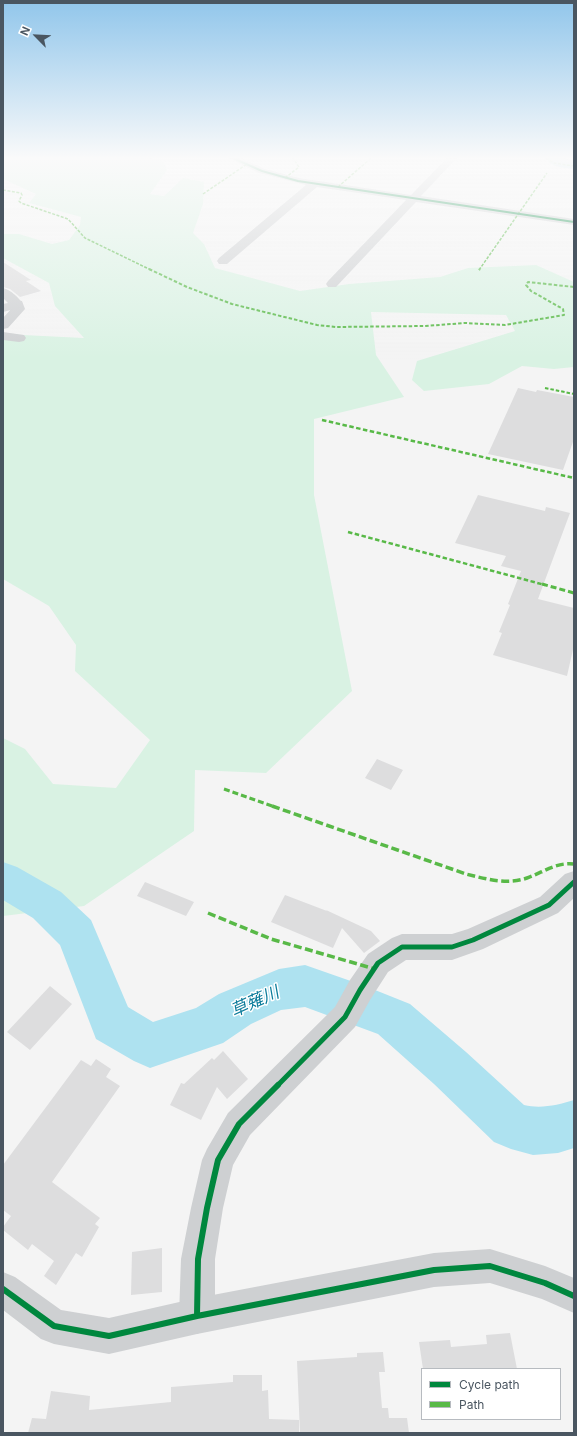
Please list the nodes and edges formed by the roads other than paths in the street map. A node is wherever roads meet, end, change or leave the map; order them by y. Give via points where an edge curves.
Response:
1 (265, 225) edge
2 (388, 225) edge
3 (223, 261) dead end
4 (332, 284) dead end
5 (3, 292) edge
6 (17, 304) junction
7 (3, 308) edge
8 (3, 325) edge
9 (3, 336) edge
10 (18, 338) dead end
11 (574, 882) edge
12 (3, 1289) edge
13 (574, 1296) edge
14 (197, 1316) junction

1 - 3 street
2 - 4 street
5 - 6 street
6 - 7 street
6 - 8 street via 19,309
9 - 10 street
11 - 14 street via 548,905 473,940 452,947 402,947 378,962 346,1017 239,1124 218,1160 198,1259
12 - 14 street via 54,1326 109,1336
13 - 14 street via 545,1283 490,1266 434,1270

